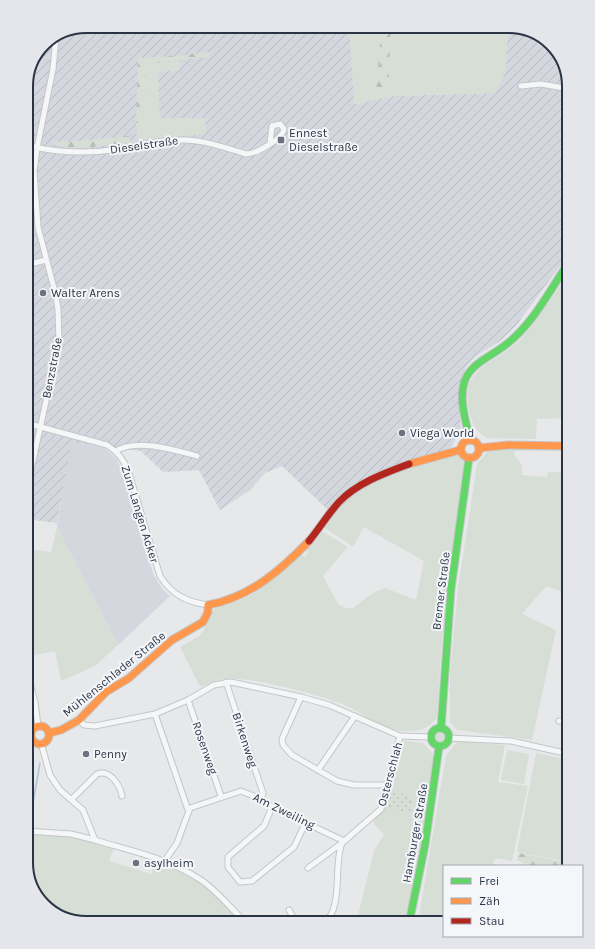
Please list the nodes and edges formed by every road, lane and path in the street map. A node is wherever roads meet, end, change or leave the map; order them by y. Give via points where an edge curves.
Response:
1 (56, 43) edge
2 (520, 86) dead end
3 (562, 88) edge
4 (270, 143) dead end
5 (33, 147) edge
6 (37, 148) junction
7 (46, 260) junction
8 (33, 263) edge
9 (562, 272) edge
10 (33, 424) edge
11 (40, 427) junction
12 (470, 440) junction
13 (562, 446) edge
14 (479, 448) junction
15 (116, 450) junction
16 (460, 450) junction
17 (197, 456) dead end
18 (469, 458) junction
19 (33, 460) edge
20 (208, 605) junction
21 (226, 682) junction
22 (301, 697) junction
23 (33, 698) edge
24 (188, 700) junction
25 (155, 714) junction
26 (355, 716) junction
27 (79, 720) junction
28 (559, 721) dead end
29 (562, 721) edge
30 (38, 726) junction
31 (441, 728) junction
32 (33, 729) edge
33 (49, 733) junction
34 (400, 736) junction
35 (431, 737) junction
36 (449, 738) junction
37 (33, 739) edge
38 (41, 743) junction
39 (439, 747) junction
40 (562, 752) edge
41 (318, 770) junction
42 (389, 785) junction
43 (122, 796) dead end
44 (221, 796) junction
45 (72, 799) junction
46 (261, 799) junction
47 (272, 807) junction
48 (188, 810) junction
49 (306, 822) junction
50 (33, 831) edge
51 (95, 840) junction
52 (343, 842) junction
53 (164, 862) junction
54 (308, 868) dead end
55 (289, 910) dead end
56 (239, 916) edge
57 (292, 916) edge
58 (331, 916) edge
59 (411, 916) edge

1 - 6 street, Benzstraße via 53,69
2 - 3 street via 541,84
4 - 6 street, Dieselstraße via 252,154 208,142 186,140 168,140 86,152
5 - 6 street, Dieselstraße
6 - 7 street, Benzstraße via 34,171 35,196 38,227
7 - 8 street
7 - 11 street, Benzstraße via 58,309 59,342
9 - 12 main road via 521,330 508,343 473,367 465,378 463,405
10 - 11 street, Zum Langen Acker
11 - 15 street, Zum Langen Acker via 108,445
11 - 19 street, Benzstraße
12 - 14 main road via 477,443
12 - 16 main road via 462,443
13 - 14 main road
14 - 18 main road via 475,456
15 - 17 street via 122,447 160,447
15 - 20 street, Zum Langen Acker via 128,470 160,576 179,597
16 - 18 main road
16 - 20 main road via 443,452 359,486 341,499 319,530 266,579 228,602
18 - 31 main road, Bremer Straße via 450,603
20 - 27 main road, Mühlenschlader Straße via 203,622 172,640 129,678 106,692
21 - 22 street
21 - 24 street via 214,685
21 - 46 street, Birkenweg via 263,794
22 - 26 street
22 - 41 street via 282,738 283,745 292,755
23 - 30 street
24 - 25 street
24 - 44 street, Rosenweg
25 - 27 street via 95,726 84,725
25 - 48 street
26 - 34 street
26 - 41 street
27 - 33 main road, Mühlenschlader Straße via 61,730
28 - 29 street
30 - 32 main road
30 - 33 main road via 44,727
31 - 35 main road via 434,730
31 - 36 main road via 447,732
33 - 38 main road via 48,739
34 - 35 street
34 - 42 street, Osterschlah
35 - 39 main road via 432,742
36 - 39 main road via 447,744
36 - 40 street via 511,741
37 - 38 main road
38 - 45 street via 50,774 60,790
39 - 59 main road, Hamburger Straße via 425,845
41 - 42 street via 346,784
42 - 52 street, Osterschlah via 376,816
43 - 45 street via 121,789 109,775 101,772
44 - 46 street, Am Zweiling via 241,791
44 - 48 street, Am Zweiling
45 - 51 street via 87,815
46 - 47 street, Am Zweiling
47 - 49 street, Am Zweiling
47 - 49 street via 264,826 228,857 228,867 240,882 252,881 294,847
48 - 53 street via 177,843
49 - 52 street, Am Zweiling
50 - 51 street via 70,834
51 - 53 street
52 - 54 street, Osterschlah
52 - 58 street via 337,864 334,907
53 - 56 street via 201,880
55 - 57 street

